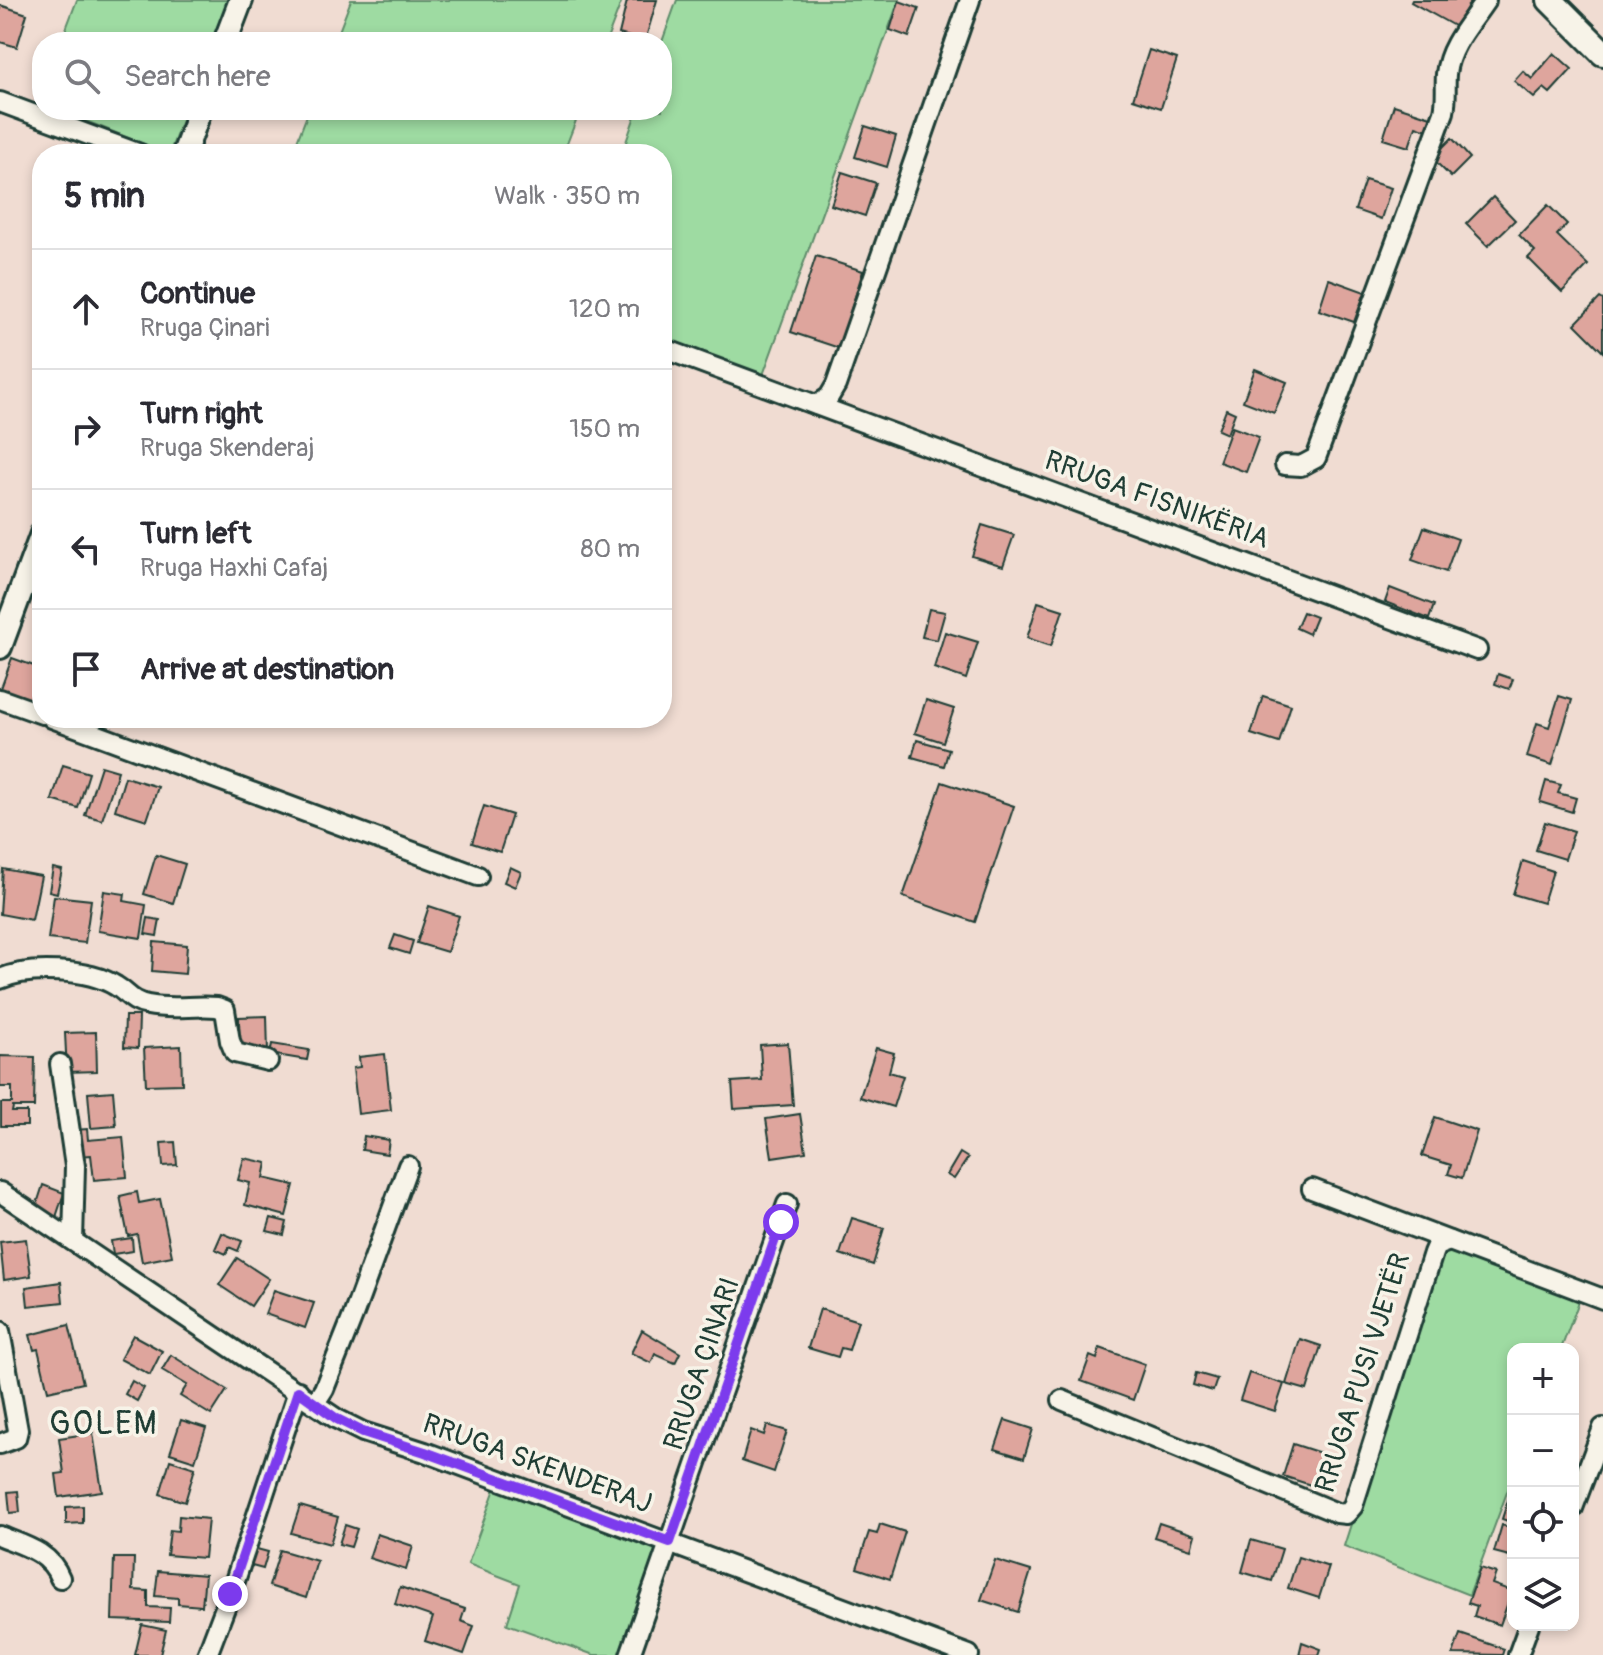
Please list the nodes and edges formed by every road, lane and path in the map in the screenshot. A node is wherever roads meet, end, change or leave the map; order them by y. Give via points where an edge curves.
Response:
1 (241, 0) edge
2 (970, 0) edge
3 (1486, 0) edge
4 (1550, 0) edge
5 (229, 32) edge
6 (1603, 53) edge
7 (0, 102) edge
8 (32, 114) edge
9 (48, 120) edge
10 (196, 120) edge
11 (113, 144) edge
12 (188, 144) edge
13 (672, 352) edge
14 (817, 405) junction
15 (1285, 465) dead end
16 (32, 561) edge
17 (0, 647) edge
18 (1477, 650) dead end
19 (0, 699) edge
20 (32, 710) edge
21 (79, 728) edge
22 (478, 876) dead end
23 (0, 979) edge
24 (268, 1061) dead end
25 (60, 1064) dead end
26 (408, 1166) dead end
27 (1312, 1189) dead end
28 (0, 1192) edge
29 (787, 1204) dead end
30 (73, 1241) junction
31 (1449, 1241) junction
32 (1603, 1299) edge
33 (0, 1331) edge
34 (298, 1391) junction
35 (1062, 1400) dead end
36 (315, 1403) junction
37 (1603, 1428) edge
38 (0, 1444) edge
39 (1579, 1492) edge
40 (0, 1536) edge
41 (670, 1542) junction
42 (60, 1578) dead end
43 (1527, 1631) edge
44 (207, 1655) edge
45 (630, 1655) edge
46 (969, 1655) edge
47 (1518, 1655) edge

1 - 5 street
2 - 14 street via 836,385
3 - 15 street via 1449,59 1444,112 1316,458 1301,466
4 - 6 main road
7 - 8 street
9 - 11 street
10 - 12 street
13 - 14 street, RRUGA FISNIKËRIA
14 - 18 street, RRUGA FISNIKËRIA
16 - 17 street
19 - 20 street
21 - 22 street
23 - 24 street via 13,973 73,973 117,986 148,1005 217,1007 225,1010 235,1053
25 - 30 street via 75,1166
26 - 36 street
27 - 31 street, RRUGA PUSI VJETËR
28 - 30 street, RRUGA SKENDERAJ
29 - 41 street, RRUGA ÇINARI
30 - 34 street, RRUGA SKENDERAJ
31 - 32 street, RRUGA PUSI VJETËR
31 - 35 street, RRUGA PUSI VJETËR via 1433,1253 1353,1506 1346,1514
33 - 38 street via 18,1430 16,1438
34 - 36 street, RRUGA SKENDERAJ
34 - 44 street
36 - 41 street, RRUGA SKENDERAJ via 363,1432
37 - 39 street
40 - 42 street via 54,1562
41 - 45 street, RRUGA ÇINARI
41 - 46 street, RRUGA SKENDERAJ
43 - 47 street

